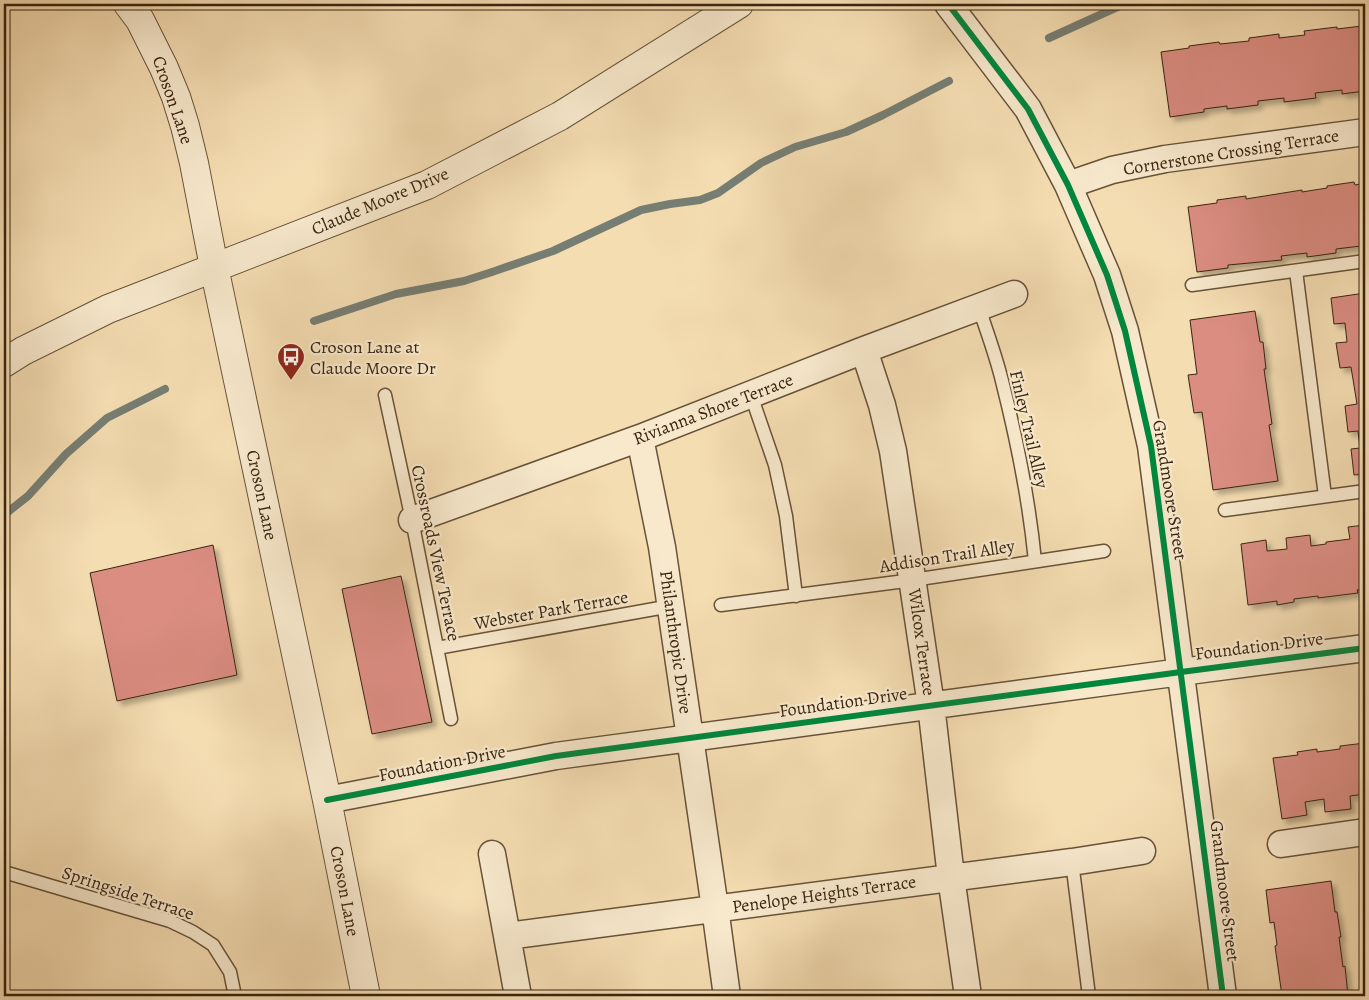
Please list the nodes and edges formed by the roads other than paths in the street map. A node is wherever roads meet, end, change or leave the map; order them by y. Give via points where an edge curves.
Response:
1 (128, 4) edge
2 (739, 4) edge
3 (948, 4) edge
4 (1365, 132) edge
5 (1068, 185) junction
6 (1365, 261) edge
7 (214, 267) junction
8 (1296, 271) junction
9 (1192, 285) dead end
10 (1014, 294) dead end
11 (979, 308) junction
12 (864, 350) junction
13 (4, 363) edge
14 (751, 394) junction
15 (385, 395) dead end
16 (640, 438) junction
17 (1365, 491) edge
18 (1325, 496) junction
19 (1225, 510) dead end
20 (412, 520) junction
21 (1104, 551) dead end
22 (1035, 561) junction
23 (913, 580) junction
24 (796, 596) junction
25 (722, 605) dead end
26 (670, 606) junction
27 (437, 648) junction
28 (1365, 648) edge
29 (1181, 672) junction
30 (931, 705) junction
31 (451, 719) dead end
32 (690, 738) junction
33 (327, 800) junction
34 (1365, 832) edge
35 (1281, 844) dead end
36 (1142, 851) dead end
37 (492, 854) dead end
38 (1072, 862) junction
39 (4, 872) edge
40 (952, 877) junction
41 (715, 908) junction
42 (507, 936) junction
43 (235, 996) edge
44 (366, 996) edge
45 (518, 996) edge
46 (727, 996) edge
47 (968, 996) edge
48 (1089, 996) edge
49 (1223, 996) edge

1 - 7 street, Croson Lane via 140,20 176,97 194,163
2 - 7 street, Claude Moore Drive via 560,116 427,184
3 - 5 street, Grandmoore Street via 1028,110
4 - 5 street, Cornerstone Crossing Terrace via 1165,159 1112,170
5 - 29 street, Grandmoore Street via 1107,274 1125,331 1151,446
6 - 8 lane
7 - 13 street, Claude Moore Drive via 108,309
7 - 33 street, Croson Lane
8 - 9 lane
8 - 18 lane
10 - 11 street, Rivianna Shore Terrace
11 - 12 street, Rivianna Shore Terrace
11 - 22 lane, Finley Trail Alley via 1002,379 1024,478
12 - 14 street, Rivianna Shore Terrace
12 - 23 street, Wilcox Terrace via 893,451
14 - 16 street, Rivianna Shore Terrace
14 - 24 lane via 775,465 786,516
15 - 20 lane, Crossroads View Terrace
16 - 20 street, Rivianna Shore Terrace
16 - 26 street, Philanthropic Drive
17 - 18 lane
18 - 19 lane
20 - 27 lane, Crossroads View Terrace
21 - 22 lane, Addison Trail Alley
22 - 23 lane, Addison Trail Alley
23 - 24 lane, Addison Trail Alley
23 - 30 street, Wilcox Terrace
24 - 25 lane, Addison Trail Alley
26 - 27 lane, Webster Park Terrace
26 - 32 street, Philanthropic Drive
27 - 31 lane, Crossroads View Terrace
28 - 29 street, Foundation Drive
29 - 30 street, Foundation Drive
29 - 49 street, Grandmoore Street
30 - 32 street, Foundation Drive
30 - 40 street, Wilcox Terrace
32 - 33 street, Foundation Drive via 556,756
32 - 41 street, Philanthropic Drive
33 - 44 street, Croson Lane
34 - 35 street
36 - 38 street, Penelope Heights Terrace
37 - 42 street
38 - 40 street, Penelope Heights Terrace
38 - 48 lane
39 - 43 lane, Springside Terrace via 170,921 193,932 213,945 230,972
40 - 41 street, Penelope Heights Terrace
40 - 47 street, Wilcox Terrace
41 - 42 street, Penelope Heights Terrace
41 - 46 street, Philanthropic Drive
42 - 45 street

